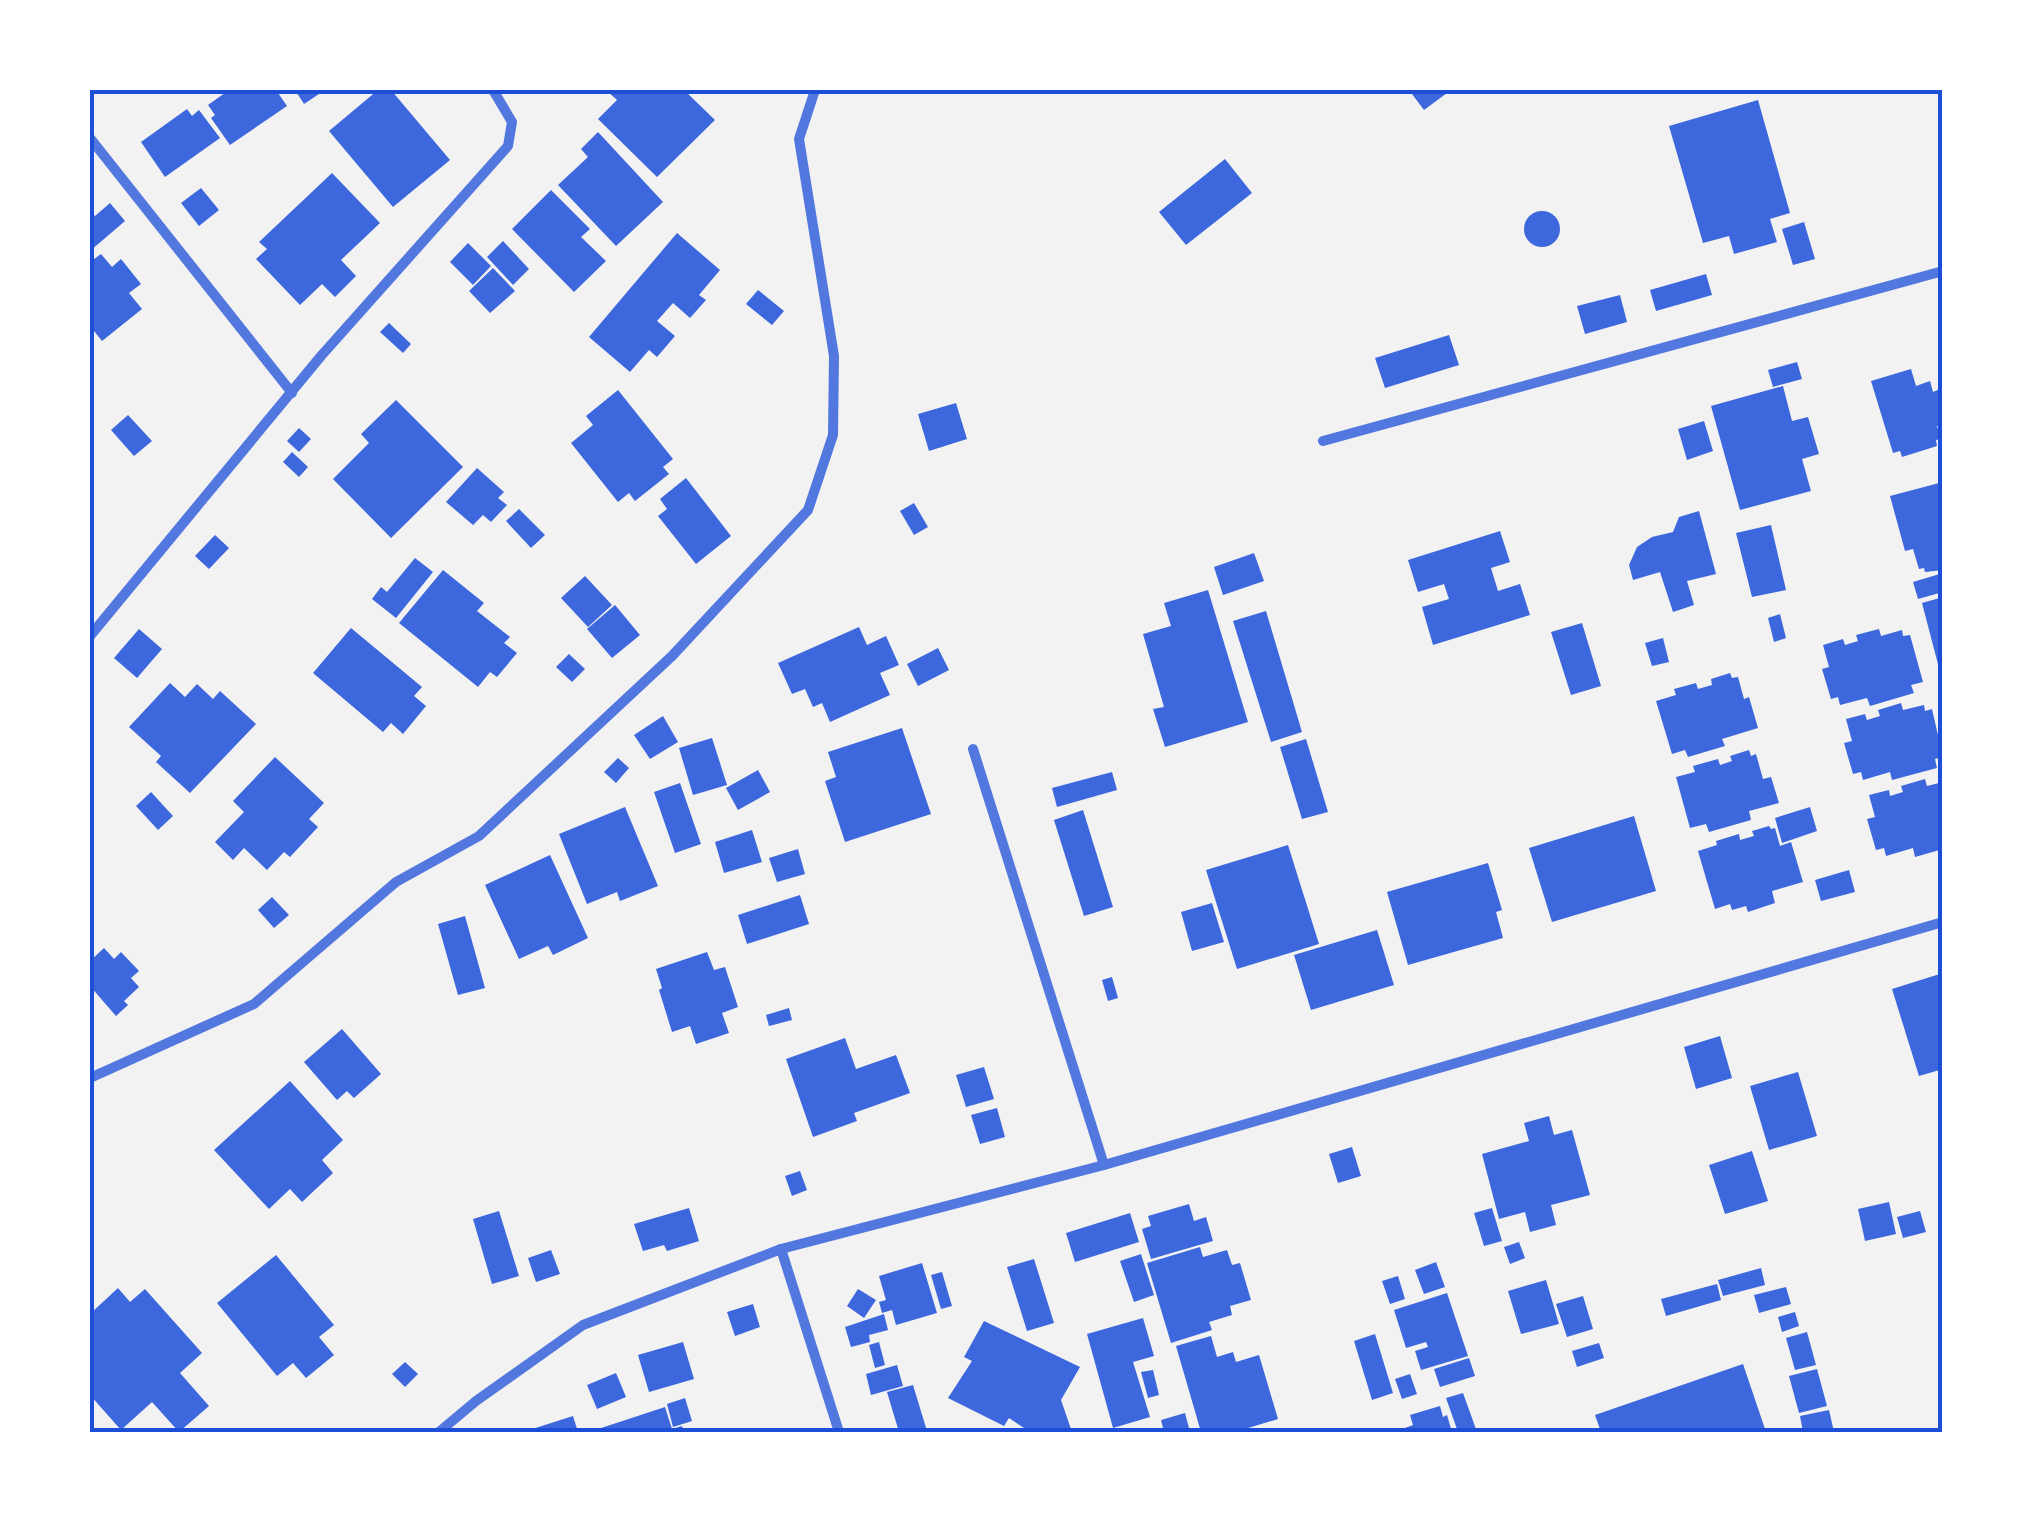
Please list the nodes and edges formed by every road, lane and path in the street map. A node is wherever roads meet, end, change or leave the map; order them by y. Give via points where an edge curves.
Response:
1 (492, 90) edge
2 (815, 90) edge
3 (90, 138) edge
4 (1943, 271) edge
5 (292, 393) junction
6 (1323, 441) dead end
7 (90, 636) edge
8 (974, 749) dead end
9 (1943, 922) edge
10 (90, 1078) edge
11 (1104, 1166) junction
12 (781, 1249) junction
13 (439, 1432) edge
14 (838, 1432) edge

1 - 5 street via 512,122 508,146
2 - 10 street via 799,139 834,356 833,435 808,510 672,656 479,836 396,882 254,1004
3 - 5 street
4 - 6 street
5 - 7 street
8 - 11 street
9 - 11 street
11 - 12 street
12 - 13 street via 583,1325
12 - 14 street

